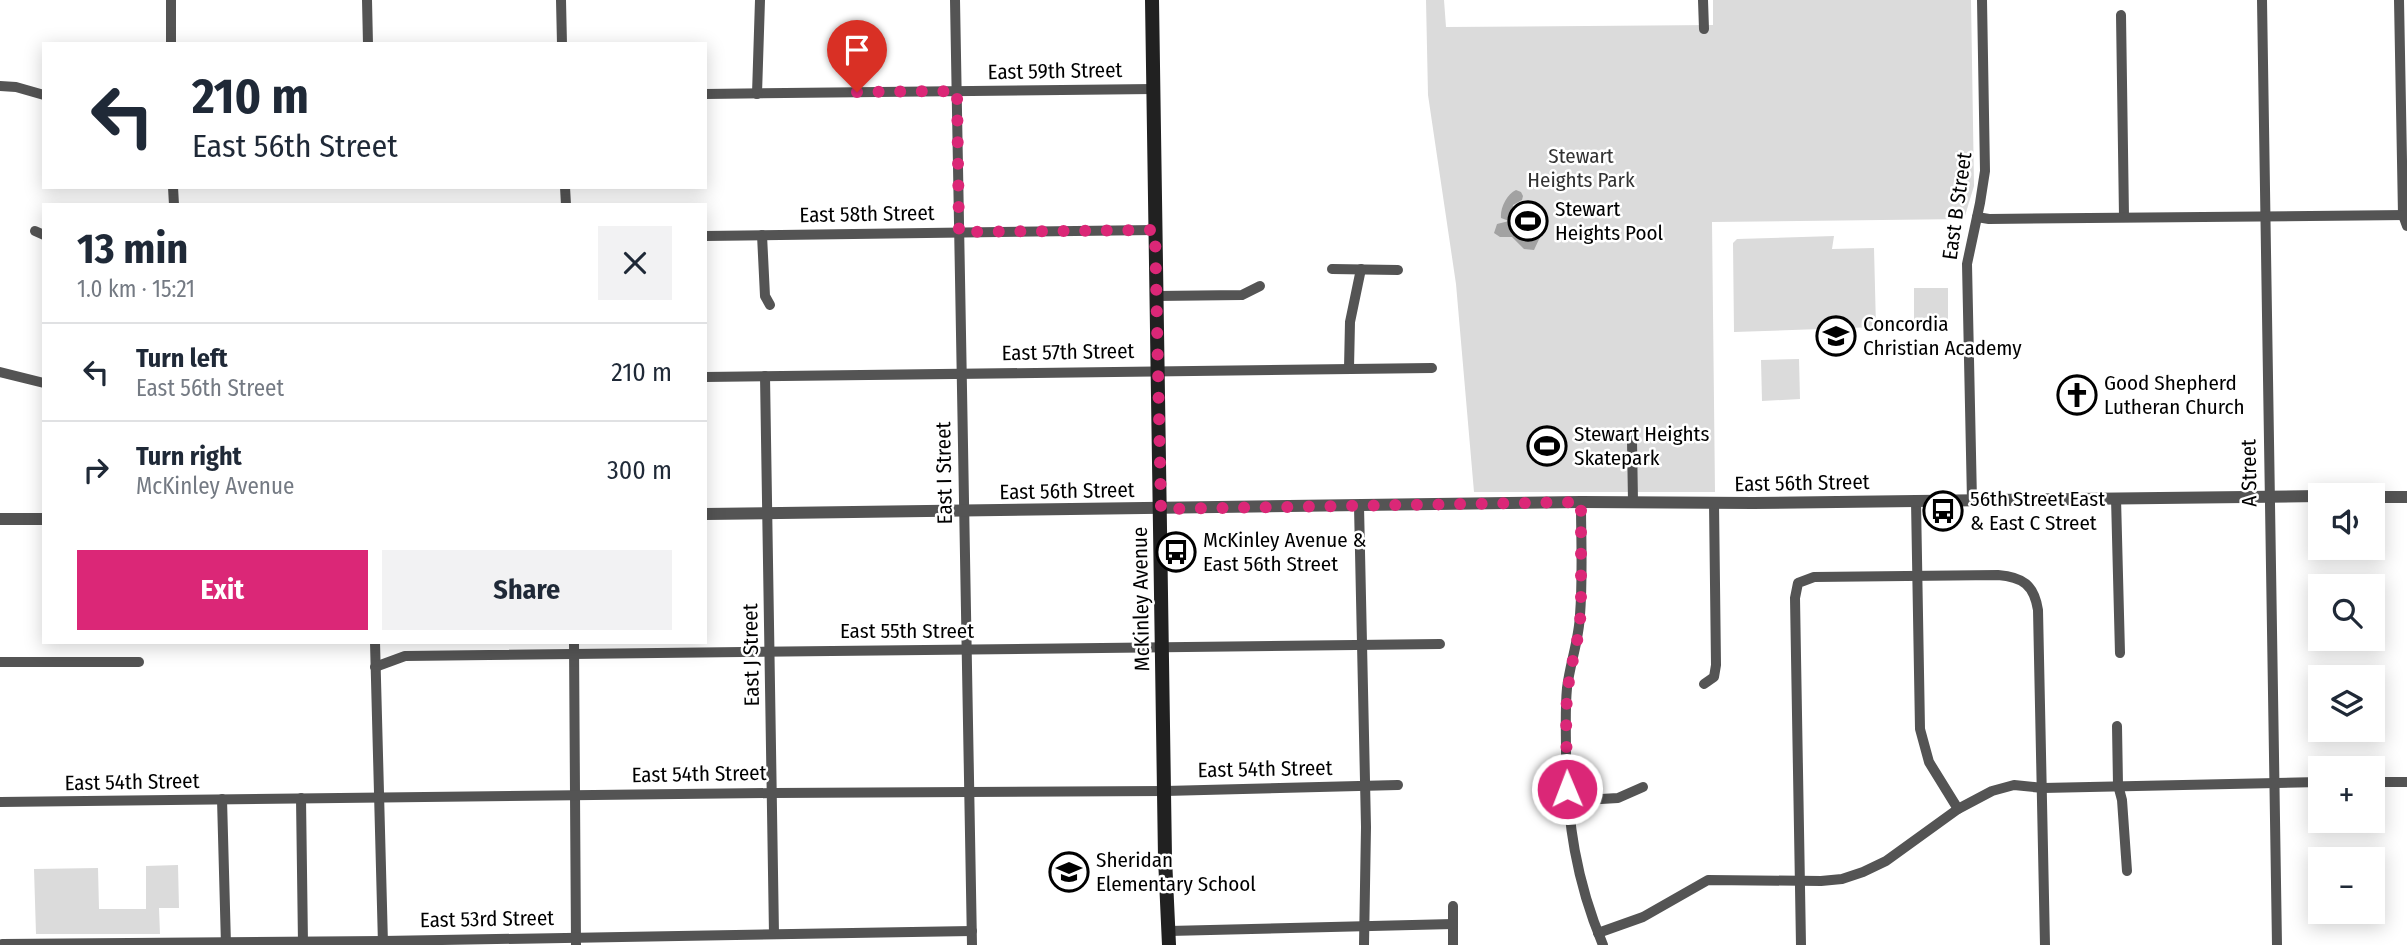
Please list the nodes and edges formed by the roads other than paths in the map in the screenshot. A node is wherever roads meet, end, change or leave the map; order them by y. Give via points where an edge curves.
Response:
1 (171, 0) edge
2 (367, 0) edge
3 (561, 0) edge
4 (760, 0) edge
5 (955, 0) edge
6 (1152, 0) edge
7 (1703, 0) edge
8 (1982, 0) edge
9 (2262, 0) edge
10 (2399, 0) edge
11 (2121, 15) dead end
12 (1704, 29) dead end
13 (171, 42) edge
14 (368, 42) edge
15 (562, 42) edge
16 (0, 86) edge
17 (1154, 89) junction
18 (957, 91) junction
19 (42, 94) edge
20 (707, 94) edge
21 (758, 94) junction
22 (2267, 215) junction
23 (2405, 215) edge
24 (1977, 217) junction
25 (2124, 217) junction
26 (2407, 226) edge
27 (1155, 230) junction
28 (959, 232) junction
29 (762, 235) junction
30 (707, 236) edge
31 (1332, 269) dead end
32 (1362, 269) junction
33 (1398, 270) dead end
34 (1260, 286) dead end
35 (1156, 296) junction
36 (770, 305) dead end
37 (1349, 368) junction
38 (1432, 368) dead end
39 (1158, 370) junction
40 (0, 372) edge
41 (962, 373) junction
42 (765, 376) junction
43 (707, 377) edge
44 (42, 382) edge
45 (1632, 441) dead end
46 (2269, 496) junction
47 (2308, 496) edge
48 (2385, 497) edge
49 (2407, 497) edge
50 (2116, 498) junction
51 (1916, 501) junction
52 (1972, 501) junction
53 (1581, 502) junction
54 (1633, 502) junction
55 (1714, 503) junction
56 (1359, 506) junction
57 (1161, 509) junction
58 (964, 512) junction
59 (768, 513) junction
60 (707, 514) edge
61 (0, 519) edge
62 (42, 519) edge
63 (1918, 575) junction
64 (374, 644) edge
65 (574, 644) edge
66 (1440, 644) dead end
67 (1360, 646) junction
68 (1162, 647) junction
69 (966, 651) junction
70 (770, 652) junction
71 (2120, 653) dead end
72 (574, 654) junction
73 (0, 662) edge
74 (139, 662) dead end
75 (375, 667) junction
76 (1704, 684) dead end
77 (2117, 726) dead end
78 (2274, 782) junction
79 (2308, 782) edge
80 (2385, 782) edge
81 (2407, 782) edge
82 (1398, 785) dead end
83 (2118, 785) junction
84 (1363, 786) junction
85 (1643, 787) dead end
86 (2043, 788) junction
87 (1164, 791) junction
88 (970, 792) junction
89 (773, 793) junction
90 (576, 795) junction
91 (380, 797) junction
92 (301, 798) junction
93 (222, 799) junction
94 (1567, 801) junction
95 (0, 802) edge
96 (1958, 809) junction
97 (2127, 872) dead end
98 (1800, 881) junction
99 (1453, 905) dead end
100 (1453, 925) junction
101 (1365, 926) junction
102 (972, 931) junction
103 (1598, 933) junction
104 (774, 934) junction
105 (1169, 938) edge
106 (576, 941) edge
107 (1, 942) edge
108 (226, 943) edge
109 (303, 943) edge
110 (383, 943) edge
111 (140, 944) edge
112 (972, 945) edge
113 (1364, 945) edge
114 (1453, 945) edge
115 (1603, 945) edge
116 (1801, 945) edge
117 (2045, 945) edge
118 (2277, 945) edge

1 - 13 street
2 - 14 street
3 - 15 street
4 - 21 street
5 - 18 street, East I Street
6 - 17 main road, McKinley Avenue
7 - 12 street
8 - 24 street, East B Street via 1985,171
9 - 22 street, A Street
10 - 23 street
11 - 25 street
16 - 19 street
17 - 18 street, East 59th Street
17 - 27 main road, McKinley Avenue
18 - 21 street, East 59th Street
18 - 28 street, East I Street
20 - 21 street, East 59th Street
22 - 23 street
22 - 25 street
22 - 46 street, A Street
23 - 26 street
24 - 25 street
24 - 52 street, East B Street via 1966,264
27 - 28 street, East 58th Street
27 - 35 main road, McKinley Avenue
28 - 29 street, East 58th Street
28 - 41 street, East I Street
29 - 30 street, East 58th Street
29 - 36 street via 765,296
31 - 32 street
32 - 33 street
32 - 37 street via 1350,322
34 - 35 street via 1242,295
35 - 39 main road, McKinley Avenue
37 - 38 street, East 57th Street
37 - 39 street, East 57th Street
39 - 41 street, East 57th Street
39 - 57 main road, McKinley Avenue
40 - 44 street
41 - 42 street, East 57th Street
41 - 58 street, East I Street
42 - 43 street, East 57th Street
42 - 59 street, East J Street
45 - 54 street
46 - 47 street, East 56th Street
46 - 50 street, East 56th Street
46 - 78 street, A Street
48 - 49 street
50 - 52 street, East 56th Street
50 - 71 street
51 - 52 street, East 56th Street
51 - 55 street, East 56th Street
51 - 63 street
53 - 54 street, East 56th Street
53 - 56 street, East 56th Street
53 - 94 street via 1581,613 1566,710
54 - 55 street, East 56th Street
55 - 76 street via 1717,659 1714,677
56 - 57 street, East 56th Street
56 - 67 street
57 - 58 street, East 56th Street
57 - 68 main road, McKinley Avenue
58 - 59 street, East 56th Street
58 - 69 street, East I Street
59 - 60 street, East 56th Street
59 - 70 street, East J Street
61 - 62 street
63 - 86 street via 2004,575 2029,584 2038,617
63 - 96 street via 1921,741
63 - 98 street via 1814,578 1797,586
64 - 75 street
65 - 72 street
66 - 67 street, East 55th Street
67 - 68 street, East 55th Street
67 - 84 street
68 - 69 street, East 55th Street
68 - 87 main road, McKinley Avenue
69 - 70 street, East 55th Street
69 - 88 street, East I Street
70 - 72 street, East 55th Street
70 - 89 street, East J Street
72 - 75 street, East 55th Street via 405,656
72 - 90 street
73 - 74 street
75 - 91 street
77 - 83 street
78 - 79 street
78 - 83 street
78 - 118 street, A Street
80 - 81 street
82 - 84 street, East 54th Street
83 - 86 street
83 - 97 street
84 - 87 street, East 54th Street
84 - 101 street
85 - 94 street via 1618,798
86 - 96 street via 2001,787
86 - 117 street
87 - 88 street, East 54th Street
87 - 105 main road, McKinley Avenue
88 - 89 street, East 54th Street
88 - 102 street, East I Street
89 - 90 street, East 54th Street
89 - 104 street, East J Street
90 - 91 street, East 54th Street
90 - 106 street
91 - 92 street, East 54th Street
91 - 110 street
92 - 93 street, East 54th Street
92 - 109 street
93 - 95 street, East 54th Street
93 - 108 street
94 - 103 street via 1578,869
96 - 98 street via 1875,867 1842,878
98 - 103 street via 1703,881 1643,916
98 - 116 street
99 - 100 street
100 - 101 street
100 - 114 street
101 - 105 street
101 - 113 street
102 - 104 street, East 53rd Street
102 - 112 street, East I Street
103 - 115 street
104 - 106 street, East 53rd Street
106 - 110 street, East 53rd Street
107 - 111 street, East 53rd Street
108 - 109 street, East 53rd Street
108 - 111 street, East 53rd Street
109 - 110 street, East 53rd Street

